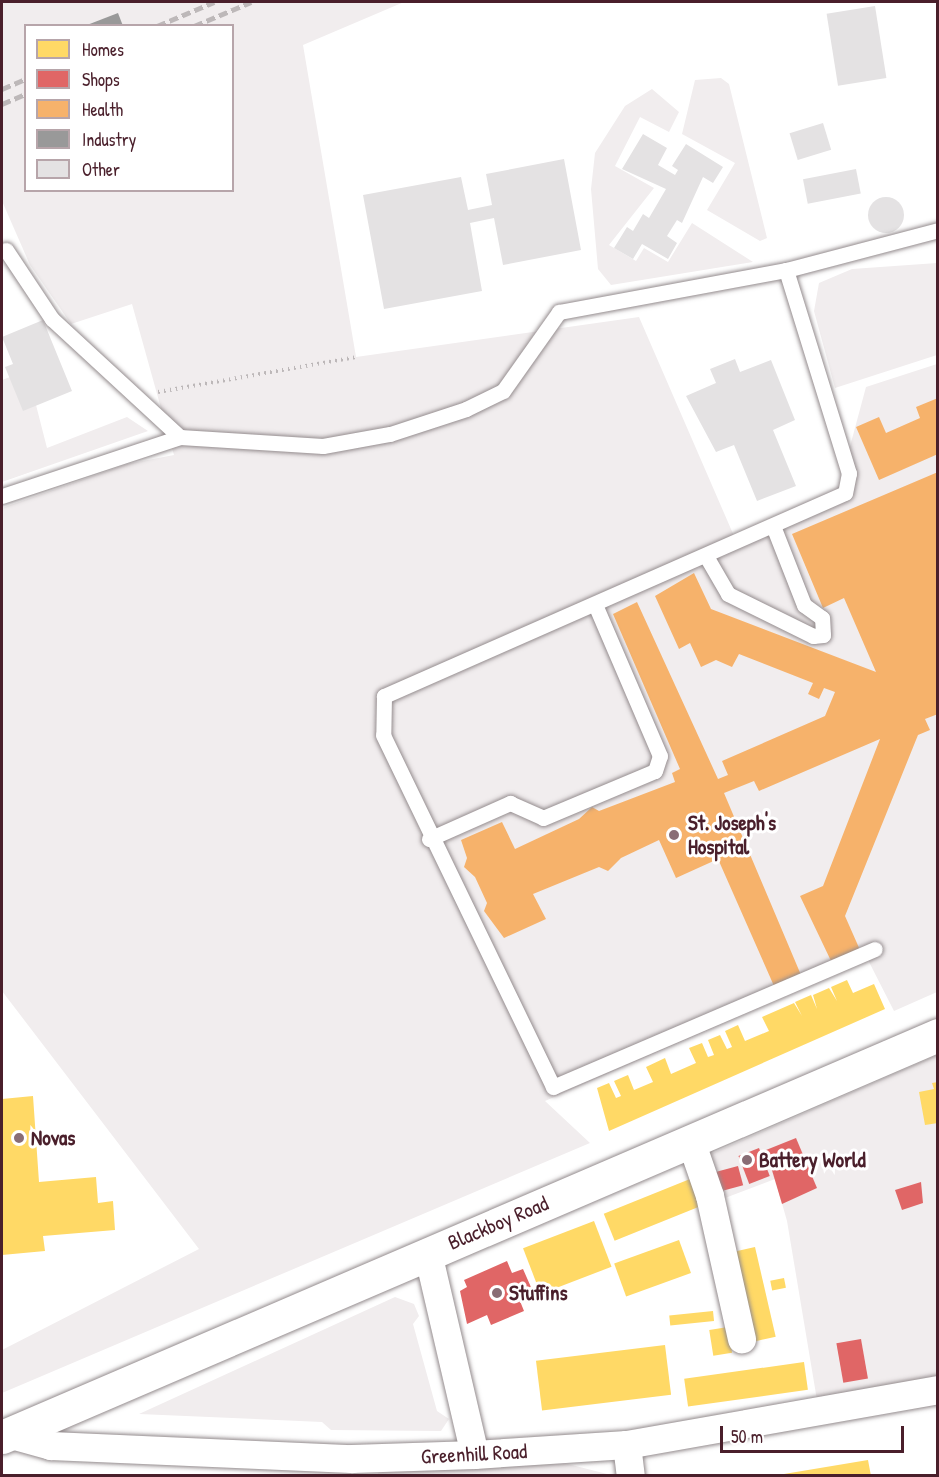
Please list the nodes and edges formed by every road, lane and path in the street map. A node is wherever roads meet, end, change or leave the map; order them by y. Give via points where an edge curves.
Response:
1 (938, 230) edge
2 (6, 250) dead end
3 (786, 270) junction
4 (356, 357) dead end
5 (134, 399) junction
6 (180, 437) junction
7 (2, 496) edge
8 (773, 526) junction
9 (706, 555) junction
10 (596, 604) junction
11 (429, 839) junction
12 (875, 949) dead end
13 (938, 1035) edge
14 (691, 1141) junction
15 (428, 1253) junction
16 (742, 1339) dead end
17 (937, 1399) edge
18 (5, 1435) edge
19 (627, 1445) junction
20 (475, 1455) junction
21 (353, 1467) edge
22 (631, 1476) edge

1 - 3 lane
2 - 5 lane via 52,318
3 - 6 lane via 559,312 503,391 466,410 390,434 323,446
3 - 8 lane via 849,473 845,493
4 - 5 path
5 - 6 lane
6 - 7 lane
8 - 9 lane
8 - 9 lane via 804,604 822,618 823,635 813,636 728,594
9 - 10 lane
10 - 11 lane via 384,696 384,735
10 - 11 lane via 660,756 655,771 543,818 510,803
11 - 12 lane via 553,1087
13 - 14 main road, Blackboy Road
14 - 15 main road, Blackboy Road
14 - 16 street via 710,1196
15 - 18 main road, Blackboy Road via 57,1409
15 - 20 street
17 - 19 street, Greenhill Road
18 - 21 street, Greenhill Road via 51,1446
19 - 20 street, Greenhill Road
19 - 22 street
20 - 21 street, Greenhill Road

